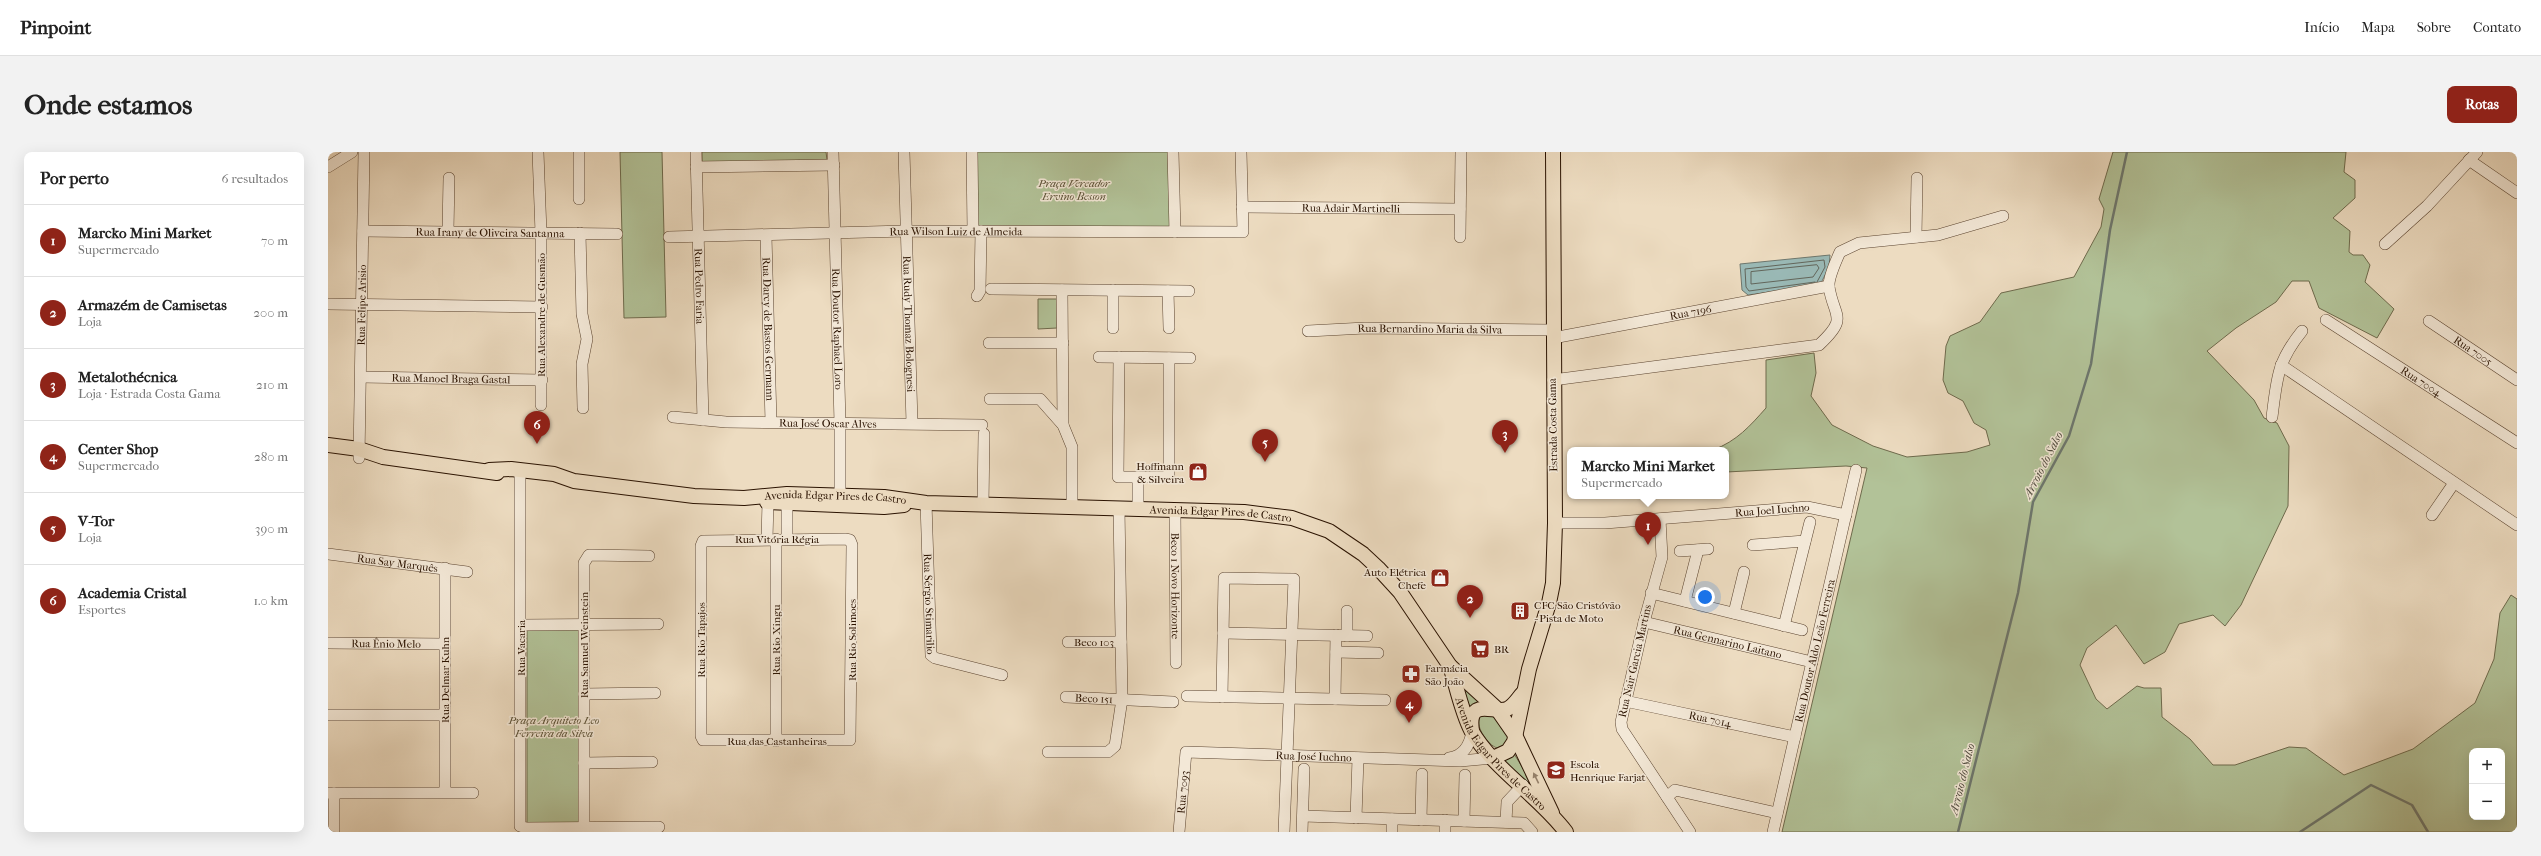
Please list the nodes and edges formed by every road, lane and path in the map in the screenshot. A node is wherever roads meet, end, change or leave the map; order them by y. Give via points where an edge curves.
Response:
1 (352, 152) edge
2 (364, 152) edge
3 (538, 152) edge
4 (579, 152) edge
5 (696, 152) edge
6 (833, 152) edge
7 (904, 152) edge
8 (972, 152) edge
9 (1173, 152) edge
10 (1241, 152) edge
11 (1461, 152) edge
12 (1553, 152) edge
13 (2473, 156) edge
14 (834, 165) junction
15 (328, 167) edge
16 (696, 167) junction
17 (449, 178) dead end
18 (1917, 178) dead end
19 (2517, 192) edge
20 (579, 199) dead end
21 (1242, 207) junction
22 (1460, 209) junction
23 (2003, 216) dead end
24 (363, 231) junction
25 (448, 231) junction
26 (906, 231) junction
27 (977, 231) junction
28 (1175, 232) junction
29 (541, 233) junction
30 (580, 234) junction
31 (617, 234) dead end
32 (835, 234) junction
33 (698, 236) junction
34 (766, 236) junction
35 (669, 237) dead end
36 (1460, 237) dead end
37 (1916, 238) junction
38 (2385, 244) dead end
39 (1829, 286) junction
40 (991, 289) dead end
41 (1062, 290) junction
42 (1113, 290) junction
43 (1168, 291) junction
44 (1189, 291) dead end
45 (977, 296) dead end
46 (328, 304) edge
47 (362, 305) junction
48 (542, 307) junction
49 (2326, 320) dead end
50 (2429, 321) dead end
51 (1113, 328) dead end
52 (1169, 328) dead end
53 (1308, 331) dead end
54 (2302, 331) dead end
55 (1553, 334) junction
56 (989, 343) dead end
57 (1063, 343) junction
58 (1099, 357) dead end
59 (1119, 357) junction
60 (1169, 358) junction
61 (1190, 358) dead end
62 (2281, 365) junction
63 (361, 377) junction
64 (542, 380) junction
65 (1553, 380) junction
66 (2517, 380) edge
67 (990, 399) dead end
68 (541, 406) dead end
69 (583, 408) dead end
70 (673, 417) dead end
71 (2272, 417) dead end
72 (703, 420) junction
73 (771, 422) junction
74 (840, 423) junction
75 (912, 423) junction
76 (1063, 425) junction
77 (2517, 444) edge
78 (328, 445) edge
79 (359, 453) junction
80 (328, 454) edge
81 (1856, 470) dead end
82 (520, 474) junction
83 (1138, 477) junction
84 (2454, 483) junction
85 (744, 498) junction
86 (840, 501) junction
87 (768, 502) junction
88 (926, 503) junction
89 (787, 504) junction
90 (983, 506) junction
91 (1072, 507) junction
92 (1119, 508) junction
93 (1138, 508) junction
94 (1175, 510) junction
95 (1846, 514) junction
96 (2432, 515) dead end
97 (1660, 519) junction
98 (1810, 522) dead end
99 (1555, 523) junction
100 (2517, 525) edge
101 (777, 539) junction
102 (850, 540) joint
103 (703, 541) joint
104 (1805, 541) junction
105 (1753, 545) dead end
106 (1680, 552) dead end
107 (328, 554) edge
108 (649, 556) dead end
109 (445, 568) junction
110 (467, 572) dead end
111 (1744, 572) dead end
112 (1651, 593) junction
113 (1685, 601) junction
114 (1347, 611) dead end
115 (1734, 613) junction
116 (1644, 622) junction
117 (658, 624) dead end
118 (521, 625) junction
119 (584, 625) junction
120 (1784, 626) junction
121 (1802, 630) dead end
122 (1223, 633) junction
123 (1292, 634) junction
124 (1342, 636) junction
125 (1367, 636) dead end
126 (1068, 642) dead end
127 (1121, 642) junction
128 (328, 643) edge
129 (445, 644) junction
130 (1336, 652) junction
131 (1378, 653) dead end
132 (1812, 662) junction
133 (1176, 663) dead end
134 (1450, 666) junction
135 (1002, 675) dead end
136 (655, 693) dead end
137 (1523, 693) junction
138 (584, 694) junction
139 (1188, 696) dead end
140 (1066, 697) dead end
141 (1222, 697) junction
142 (1290, 698) junction
143 (1122, 699) junction
144 (1335, 699) junction
145 (1385, 700) dead end
146 (1625, 701) junction
147 (1173, 702) dead end
148 (1497, 709) junction
149 (328, 715) edge
150 (445, 715) junction
151 (1472, 731) junction
152 (1515, 735) junction
153 (1795, 737) junction
154 (703, 740) joint
155 (850, 740) joint
156 (776, 741) junction
157 (1048, 752) dead end
158 (1186, 752) joint
159 (1287, 755) junction
160 (1358, 758) junction
161 (1493, 758) junction
162 (1441, 759) junction
163 (652, 762) dead end
164 (584, 763) junction
165 (1304, 769) dead end
166 (1422, 774) dead end
167 (1465, 775) dead end
168 (1523, 785) junction
169 (445, 792) junction
170 (331, 793) edge
171 (473, 793) dead end
172 (1667, 797) junction
173 (1552, 813) junction
174 (1777, 813) junction
175 (1303, 816) junction
176 (1356, 818) junction
177 (1392, 819) junction
178 (1421, 820) junction
179 (1445, 820) junction
180 (1464, 821) junction
181 (1506, 822) junction
182 (584, 828) junction
183 (659, 828) dead end
184 (334, 832) edge
185 (1179, 832) edge
186 (1284, 832) edge
187 (1302, 832) edge
188 (1392, 832) edge
189 (1445, 832) edge
190 (1532, 832) edge
191 (1566, 832) edge
192 (1690, 832) edge
193 (1773, 832) edge

1 - 15 street
2 - 24 street, Rua Felipe Arisio
3 - 29 street, Rua Alexandre de Gusmão
4 - 20 street
5 - 16 street, Rua Pedro Faria
6 - 14 street, Rua Doutor Raphael Loro
7 - 26 street, Rua Rudy Thomaz Bolognesi
8 - 27 street
9 - 28 street
10 - 21 street
11 - 22 street
12 - 55 main road, Estrada Costa Gama
13 - 19 street
13 - 38 street via 2427,206
14 - 16 street
14 - 32 street, Rua Doutor Raphael Loro
16 - 33 street, Rua Pedro Faria
17 - 25 street
18 - 37 street
21 - 22 street, Rua Adair Martinelli
21 - 28 street, Rua Wilson Luiz de Almeida via 1243,232
22 - 36 street
23 - 37 street via 1952,232
24 - 25 street, Rua Irany de Oliveira Santanna
24 - 47 street, Rua Felipe Arisio
25 - 29 street, Rua Irany de Oliveira Santanna
26 - 27 street, Rua Wilson Luiz de Almeida
26 - 32 street, Rua Wilson Luiz de Almeida
26 - 75 street, Rua Rudy Thomaz Bolognesi
27 - 28 street, Rua Wilson Luiz de Almeida
27 - 45 street via 980,291
29 - 30 street, Rua Irany de Oliveira Santanna
29 - 48 street, Rua Alexandre de Gusmão
30 - 31 street, Rua Irany de Oliveira Santanna
30 - 69 street via 582,314 587,339 582,364
32 - 34 street, Rua Wilson Luiz de Almeida
32 - 74 street, Rua Doutor Raphael Loro
33 - 34 street, Rua Wilson Luiz de Almeida
33 - 35 street, Rua Wilson Luiz de Almeida
33 - 72 street, Rua Pedro Faria
34 - 73 street, Rua Darcy de Bastos Germann
37 - 39 street via 1859,243 1848,247 1840,252
39 - 55 street, Rua 7196
39 - 65 street via 1838,312 1836,324 1819,345
40 - 41 street
41 - 42 street
41 - 57 street
42 - 43 street
42 - 51 street
43 - 44 street
43 - 52 street
46 - 47 street
47 - 48 street
47 - 63 street, Rua Felipe Arisio
48 - 64 street, Rua Alexandre de Gusmão
49 - 77 street, Rua 7004
50 - 66 street, Rua 7005
53 - 55 street, Rua Bernardino Maria da Silva via 1365,328
54 - 62 street via 2287,350
55 - 65 main road, Estrada Costa Gama
56 - 57 street
57 - 76 street
58 - 59 street
59 - 60 street
59 - 83 street via 1118,477
60 - 61 street
60 - 83 street via 1169,477
62 - 71 street
62 - 84 street
63 - 64 street, Rua Manoel Braga Gastal
63 - 79 street, Rua Felipe Arisio
64 - 68 street, Rua Alexandre de Gusmão
65 - 99 main road, Estrada Costa Gama
67 - 76 street via 1040,399
70 - 72 street, Rua José Oscar Alves
72 - 73 street, Rua José Oscar Alves
73 - 74 street, Rua José Oscar Alves
74 - 75 street, Rua José Oscar Alves
74 - 86 street, Rua Doutor Raphael Loro
75 - 90 street, Rua José Oscar Alves via 983,430
76 - 91 street via 1072,447
78 - 79 main road, Avenida Edgar Pires de Castro
79 - 80 main road, Avenida Edgar Pires de Castro
79 - 82 main road, Avenida Edgar Pires de Castro
81 - 95 street, Rua Doutor Aldo Leão Ferreira
82 - 85 main road, Avenida Edgar Pires de Castro via 554,483 574,482 654,492
82 - 118 street, Rua Vacaria
83 - 93 street
84 - 96 street
84 - 100 street
85 - 86 main road, Avenida Edgar Pires de Castro via 787,494
85 - 87 main road, Avenida Edgar Pires de Castro
86 - 88 main road, Avenida Edgar Pires de Castro via 884,507
86 - 89 main road, Avenida Edgar Pires de Castro
87 - 89 main road, Avenida Edgar Pires de Castro
87 - 101 street
88 - 90 main road, Avenida Edgar Pires de Castro
88 - 135 street, Rua Sérgio Stimarilio via 931,654 935,658
89 - 101 street
90 - 91 main road, Avenida Edgar Pires de Castro
91 - 92 main road, Avenida Edgar Pires de Castro
92 - 93 main road, Avenida Edgar Pires de Castro
92 - 127 street
93 - 94 main road, Avenida Edgar Pires de Castro
94 - 133 street, Beco 1 Novo Horizonte
94 - 134 main road, Avenida Edgar Pires de Castro via 1267,514 1292,518 1329,531 1363,554 1400,592
95 - 97 street, Rua Joel Iuchno via 1808,507
95 - 132 street, Rua Doutor Aldo Leão Ferreira
97 - 99 street, Rua Joel Iuchno
97 - 112 street, Rua Nair Garcia Martins via 1662,557
98 - 104 street
99 - 137 main road, Estrada Costa Gama via 1549,603
101 - 102 street, Rua Vitória Régia
101 - 103 street, Rua Vitória Régia
101 - 156 street, Rua Rio Xingu
102 - 155 street, Rua Rio Solimoes
103 - 154 street, Rua Rio Tapajos
104 - 105 street
104 - 120 street
106 - 113 street via 1703,549
107 - 109 street, Rua Say Marquês
108 - 119 street, Rua Samuel Weinstein via 589,555 585,558
109 - 110 street, Rua Say Marquês
109 - 129 street, Rua Delmar Kuhn
111 - 115 street
112 - 113 street
112 - 116 street, Rua Nair Garcia Martins
113 - 115 street
114 - 124 street
115 - 120 street
116 - 132 street, Rua Gennarino Laitano
116 - 146 street, Rua Nair Garcia Martins
117 - 119 street
118 - 119 street
118 - 182 street, Rua Vacaria via 520,826
119 - 138 street, Rua Samuel Weinstein
120 - 121 street
122 - 123 street
122 - 123 street via 1224,578 1294,579
122 - 141 street
123 - 124 street
123 - 142 street
124 - 125 street
124 - 130 street
126 - 127 street, Beco 103
127 - 143 street
128 - 129 street, Rua Ênio Melo
129 - 150 street, Rua Delmar Kuhn
130 - 131 street
130 - 144 street
132 - 153 street, Rua Doutor Aldo Leão Ferreira
134 - 148 main road, Avenida Edgar Pires de Castro
134 - 151 main road, Avenida Edgar Pires de Castro via 1464,714
136 - 138 street
137 - 148 main road, Estrada Costa Gama via 1509,708
137 - 152 main road, Estrada Costa Gama
138 - 164 street, Rua Samuel Weinstein
139 - 141 street
140 - 143 street, Beco 151
141 - 142 street
142 - 144 street
142 - 159 street
143 - 147 street, Beco 151
143 - 157 street via 1113,750
144 - 145 street
146 - 153 street, Rua 7014
146 - 172 street, Rua Nair Garcia Martins via 1622,730
148 - 151 main road via 1487,707 1477,711 1472,720
148 - 152 main road, Avenida Edgar Pires de Castro
149 - 150 street
150 - 169 street, Rua Delmar Kuhn
151 - 161 main road, Avenida Edgar Pires de Castro
151 - 162 street, Rua José Iuchno via 1470,741 1460,754
152 - 161 main road via 1508,751
173 -> 152 main road, Avenida Edgar Pires de Castro
153 - 174 street, Rua Doutor Aldo Leão Ferreira
154 - 156 street, Rua das Castanheiras
155 - 156 street, Rua das Castanheiras
158 - 159 street, Rua José Iuchno
158 - 185 street, Rua 7093
159 - 160 street, Rua José Iuchno
159 - 186 street
160 - 162 street, Rua José Iuchno
160 - 176 street
161 - 162 street, Rua José Iuchno via 1476,761
161 - 168 main road, Avenida Edgar Pires de Castro
163 - 164 street
164 - 182 street, Rua Samuel Weinstein
165 - 175 street
166 - 178 street
167 - 180 street
168 - 173 main road, Avenida Edgar Pires de Castro
168 - 181 street via 1507,802
169 - 170 street
169 - 171 street
170 - 184 street
172 - 174 street via 1675,790
172 - 192 street, Rua Nair Garcia Martins
173 - 191 main road, Avenida Edgar Pires de Castro
174 - 193 street, Rua Doutor Aldo Leão Ferreira
175 - 176 street
175 - 187 street
176 - 177 street
177 - 178 street
177 - 188 street
178 - 179 street
179 - 180 street
179 - 189 street
180 - 181 street
181 - 190 street via 1524,823
182 - 183 street

